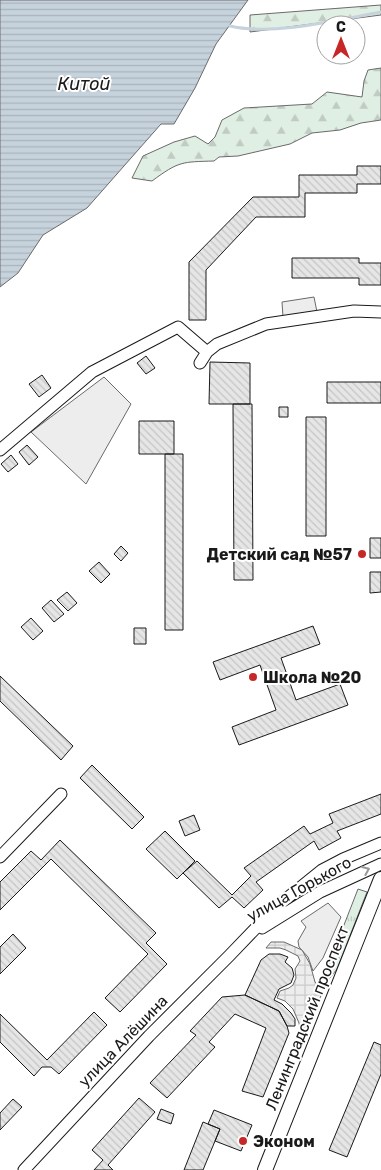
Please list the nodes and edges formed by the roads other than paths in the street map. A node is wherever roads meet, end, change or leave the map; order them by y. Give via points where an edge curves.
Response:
1 (381, 312) edge
2 (207, 352) junction
3 (200, 362) dead end
4 (0, 450) edge
5 (61, 794) dead end
6 (381, 843) edge
7 (0, 858) edge
8 (381, 864) edge
9 (381, 879) edge
10 (247, 936) junction
11 (24, 1170) edge
12 (264, 1170) edge

1 - 2 street via 354,311 266,324 217,344
2 - 3 street
2 - 4 street via 178,327 92,372
5 - 7 street
6 - 10 street, улица Горького via 322,870 276,907
10 -> 8 street, улица Горького via 320,892
9 - 12 main road, Ленинградский проспект
10 - 11 street, улица Алёшина

